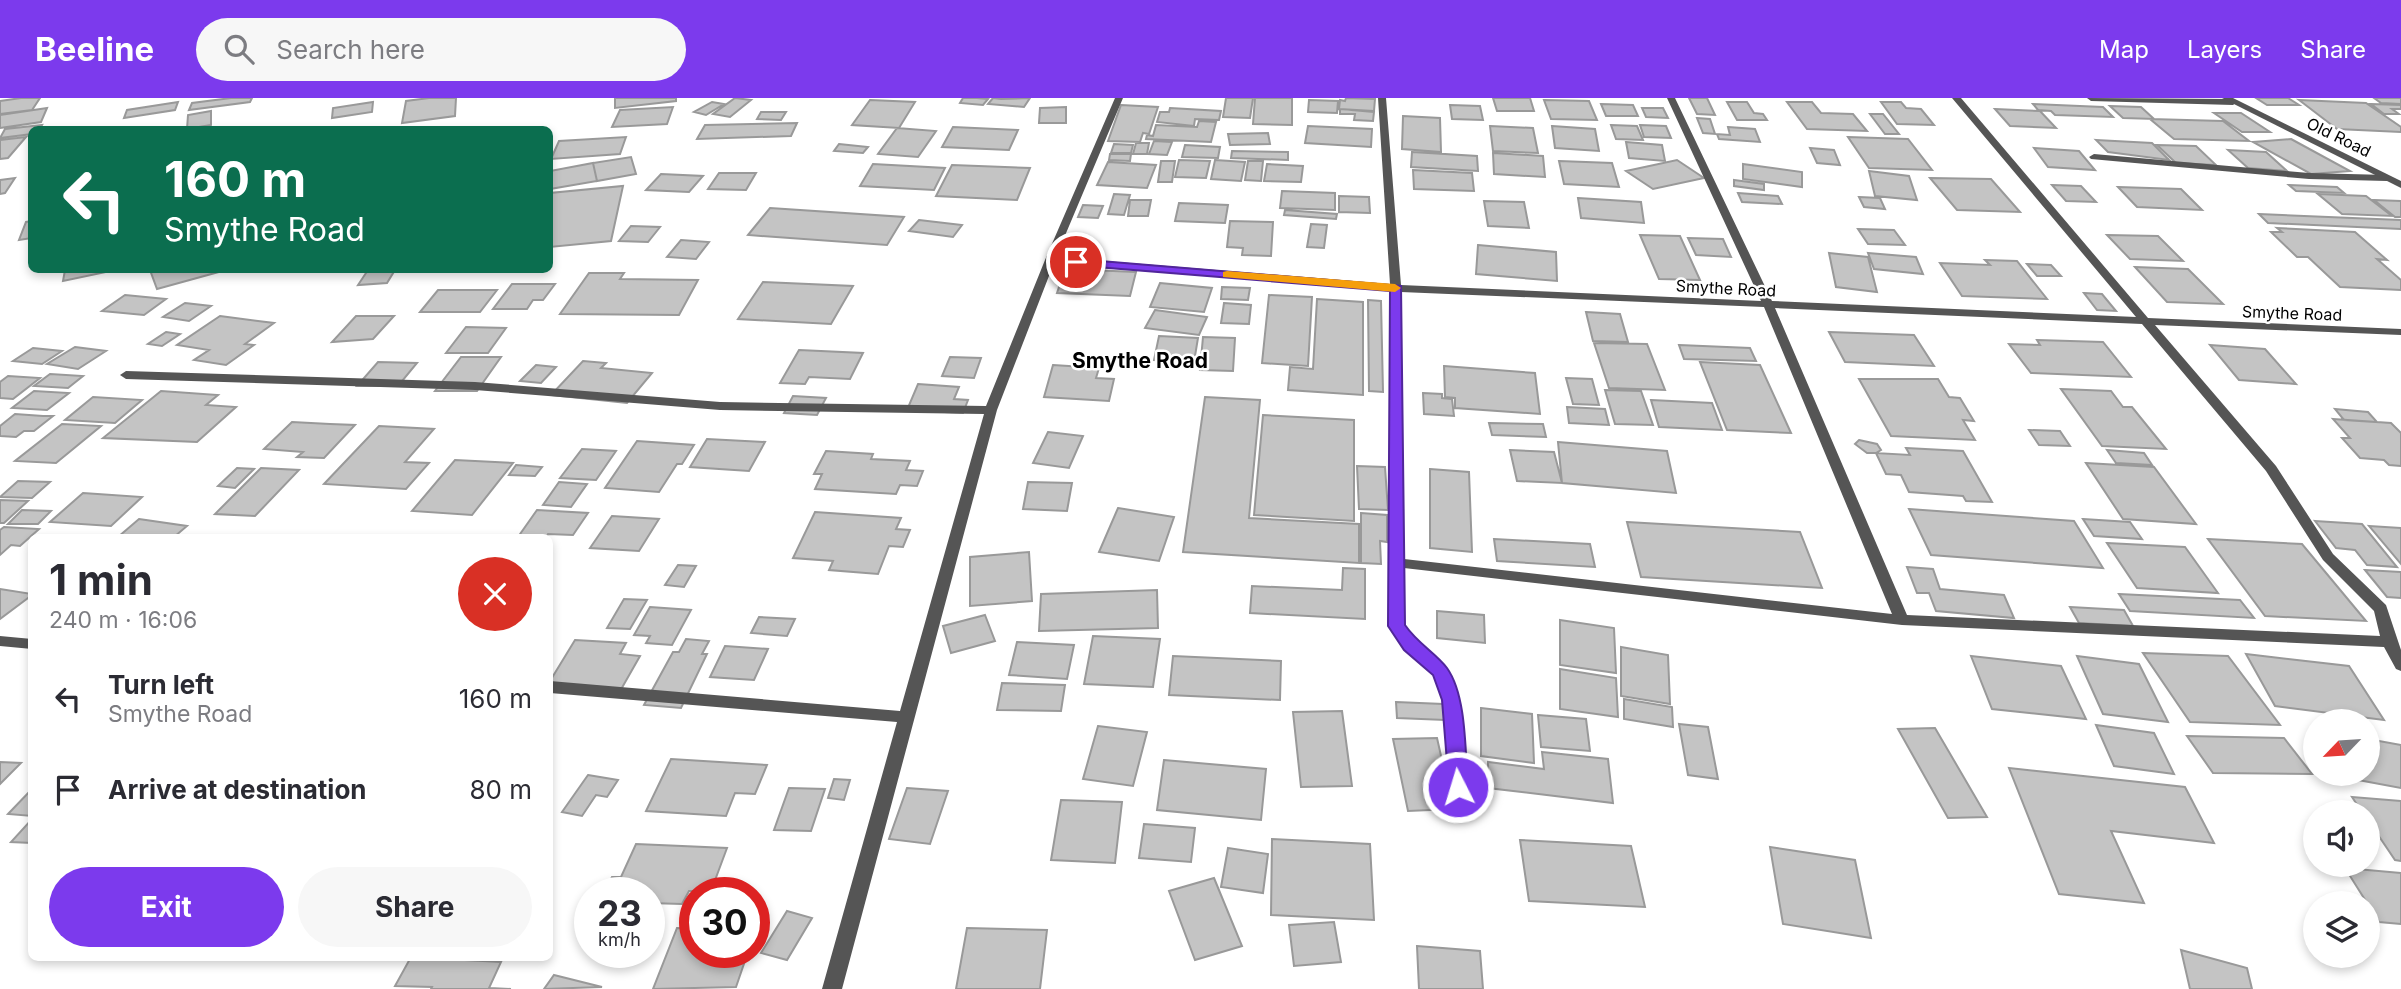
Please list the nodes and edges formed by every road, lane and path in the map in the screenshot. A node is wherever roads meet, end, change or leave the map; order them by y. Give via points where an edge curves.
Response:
1 (1119, 98) edge
2 (1382, 98) edge
3 (1671, 98) edge
4 (1956, 98) edge
5 (2091, 98) edge
6 (2230, 100) edge
7 (2094, 157) dead end
8 (2387, 178) junction
9 (2401, 185) edge
10 (1050, 260) junction
11 (1396, 288) junction
12 (1769, 306) junction
13 (2147, 323) junction
14 (2401, 332) edge
15 (126, 375) dead end
16 (991, 410) junction
17 (1398, 563) junction
18 (1902, 620) junction
19 (0, 641) edge
20 (2389, 642) junction
21 (28, 644) edge
22 (2401, 665) edge
23 (553, 687) edge
24 (905, 717) junction
25 (1458, 787) dead end
26 (832, 989) edge

1 - 10 street
2 - 11 street
3 - 12 street
4 - 13 street
5 - 6 street
6 - 8 street, Old Road
7 - 8 street via 2309,176
8 - 9 street, Old Road
10 - 11 street, Smythe Road
10 - 16 street
11 - 12 street, Smythe Road
11 - 17 street
12 - 13 street, Smythe Road
12 - 18 street
13 - 14 street, Smythe Road
13 - 20 street via 2271,468 2328,556 2381,610
15 - 16 street via 475,386 720,407
16 - 24 street
17 - 18 street
17 - 25 street via 1397,626 1410,646 1440,672 1451,700
18 - 20 street
19 - 21 street
20 - 22 street
23 - 24 street
24 - 26 street

